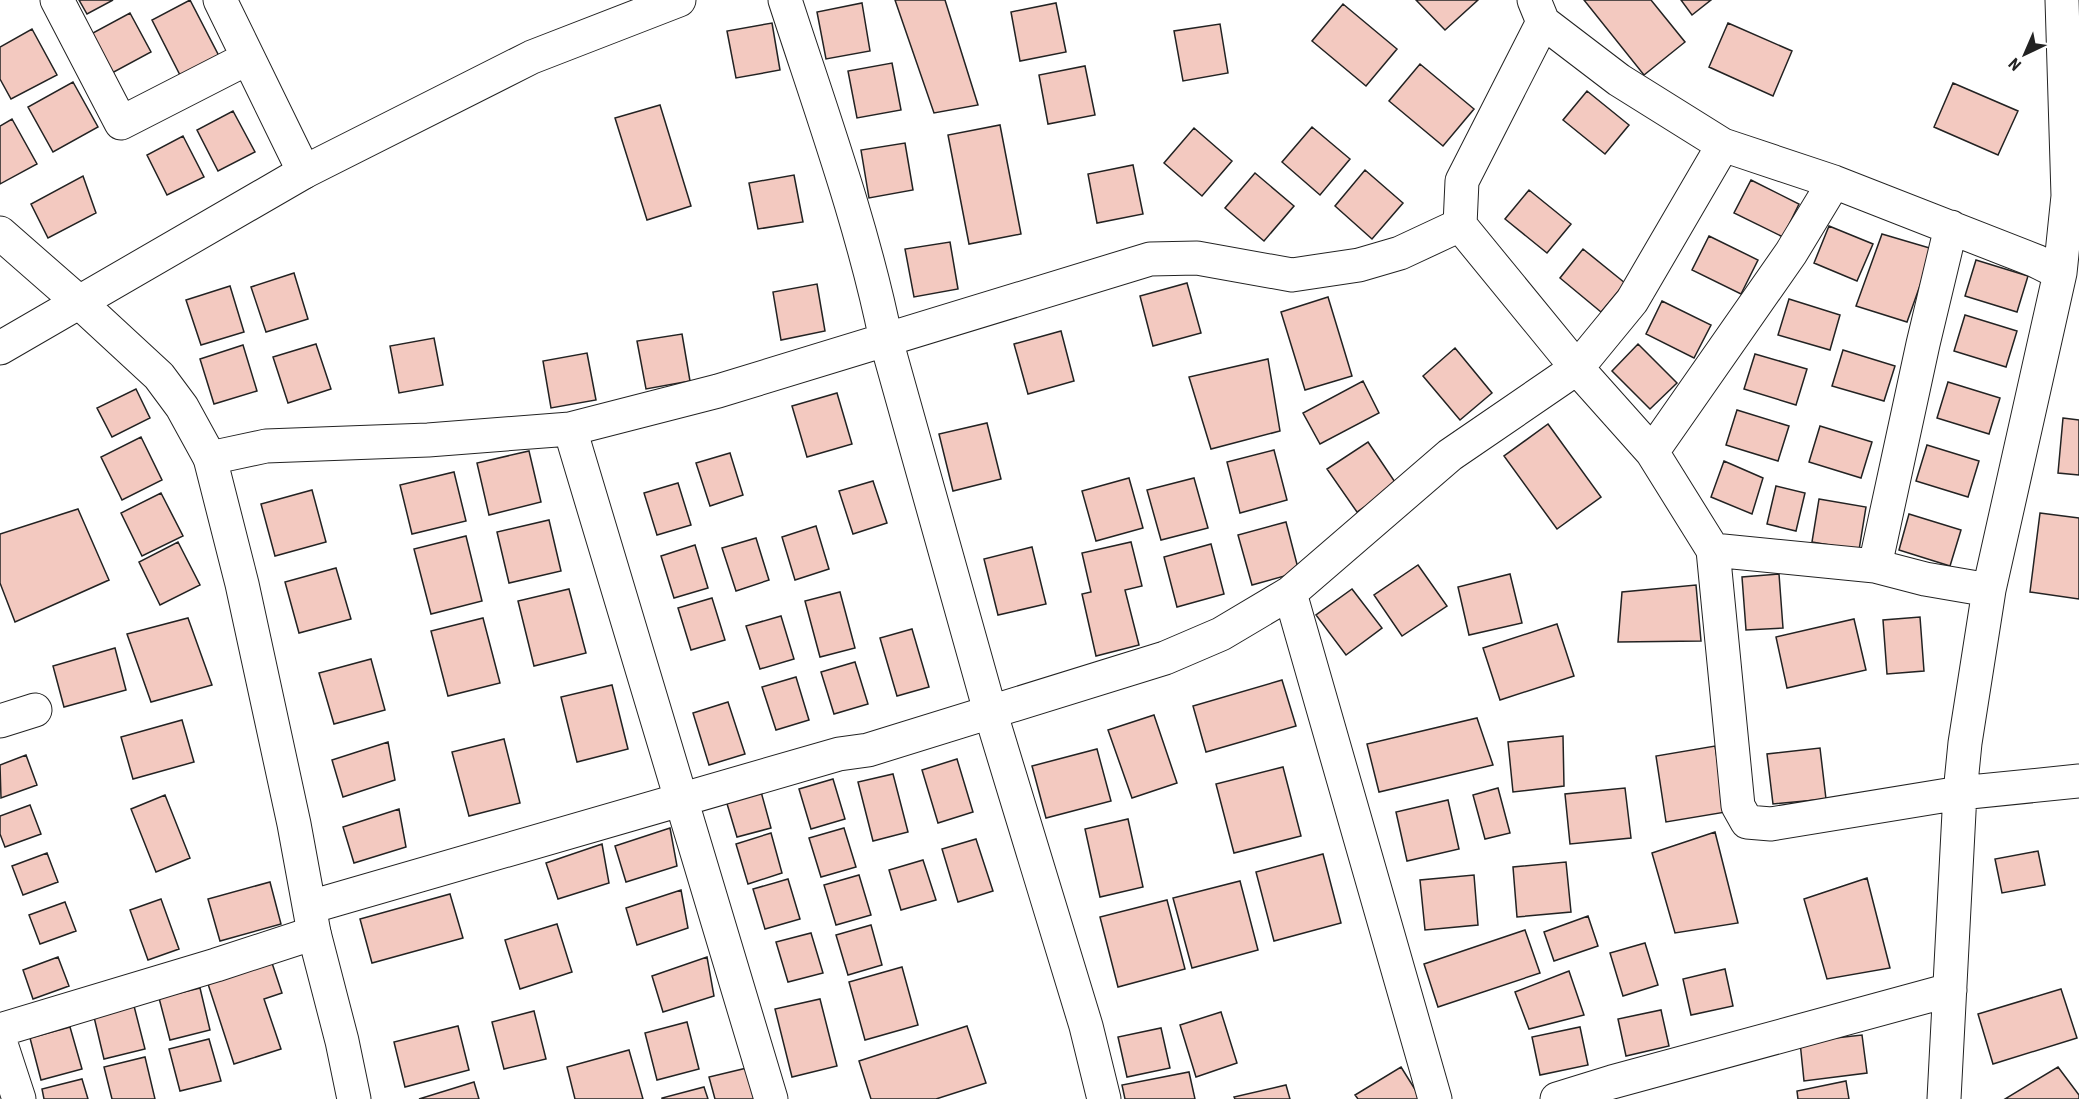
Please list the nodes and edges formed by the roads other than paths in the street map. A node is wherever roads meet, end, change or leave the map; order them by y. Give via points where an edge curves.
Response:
1 (57, 0) edge
2 (220, 0) edge
3 (679, 0) edge
4 (785, 0) edge
5 (2062, 0) edge
6 (1538, 11) edge
7 (248, 58) junction
8 (1723, 145) junction
9 (304, 172) junction
10 (1834, 182) junction
11 (1460, 225) junction
12 (1951, 227) junction
13 (0, 233) edge
14 (2060, 273) junction
15 (80, 303) junction
16 (886, 340) junction
17 (0, 348) edge
18 (1577, 368) junction
19 (570, 429) junction
20 (1652, 452) junction
21 (210, 458) junction
22 (1713, 550) junction
23 (1875, 566) junction
24 (1989, 590) junction
25 (1290, 593) junction
26 (36, 710) dead end
27 (990, 711) junction
28 (0, 722) edge
29 (2079, 781) edge
30 (1960, 793) junction
31 (683, 801) junction
32 (312, 920) junction
33 (1950, 990) junction
34 (0, 1030) edge
35 (0, 1041) edge
36 (19, 1099) edge
37 (354, 1099) edge
38 (771, 1099) edge
39 (1104, 1099) edge
40 (1435, 1099) edge
41 (1557, 1099) edge
42 (1944, 1099) edge

1 - 7 street via 121,123
2 - 7 street
3 - 9 street via 532,57
4 - 16 street via 828,130 877,296
5 - 14 street via 2068,196
6 - 8 street via 1619,80
6 - 11 street via 1462,181
7 - 9 street
8 - 10 street
8 - 18 street via 1632,301
9 - 15 street
10 - 12 street
10 - 20 street via 1791,253
11 - 16 street via 1400,253 1359,265 1292,275 1197,258 1150,259
11 - 18 street
12 - 14 street
12 - 23 street
13 - 15 street
14 - 24 street
15 - 17 street
15 - 21 street via 159,376 182,407
16 - 19 street via 718,391
16 - 27 street
18 - 20 street
18 - 25 street via 1450,455
19 - 21 street via 428,440 266,446
19 - 31 street
20 - 22 street
21 - 32 street via 242,584
22 - 23 street
22 - 30 street via 1738,806 1747,822 1771,824
23 - 24 street
24 - 30 street
25 - 27 street via 1221,634 1165,658
25 - 40 street
26 - 28 street
27 - 31 street via 868,750 838,754
27 - 39 street via 1083,1015
29 - 30 street
30 - 33 street
31 - 32 street
31 - 38 street
32 - 34 street via 216,965
32 - 37 street
33 - 41 street
33 - 42 street
35 - 36 street

